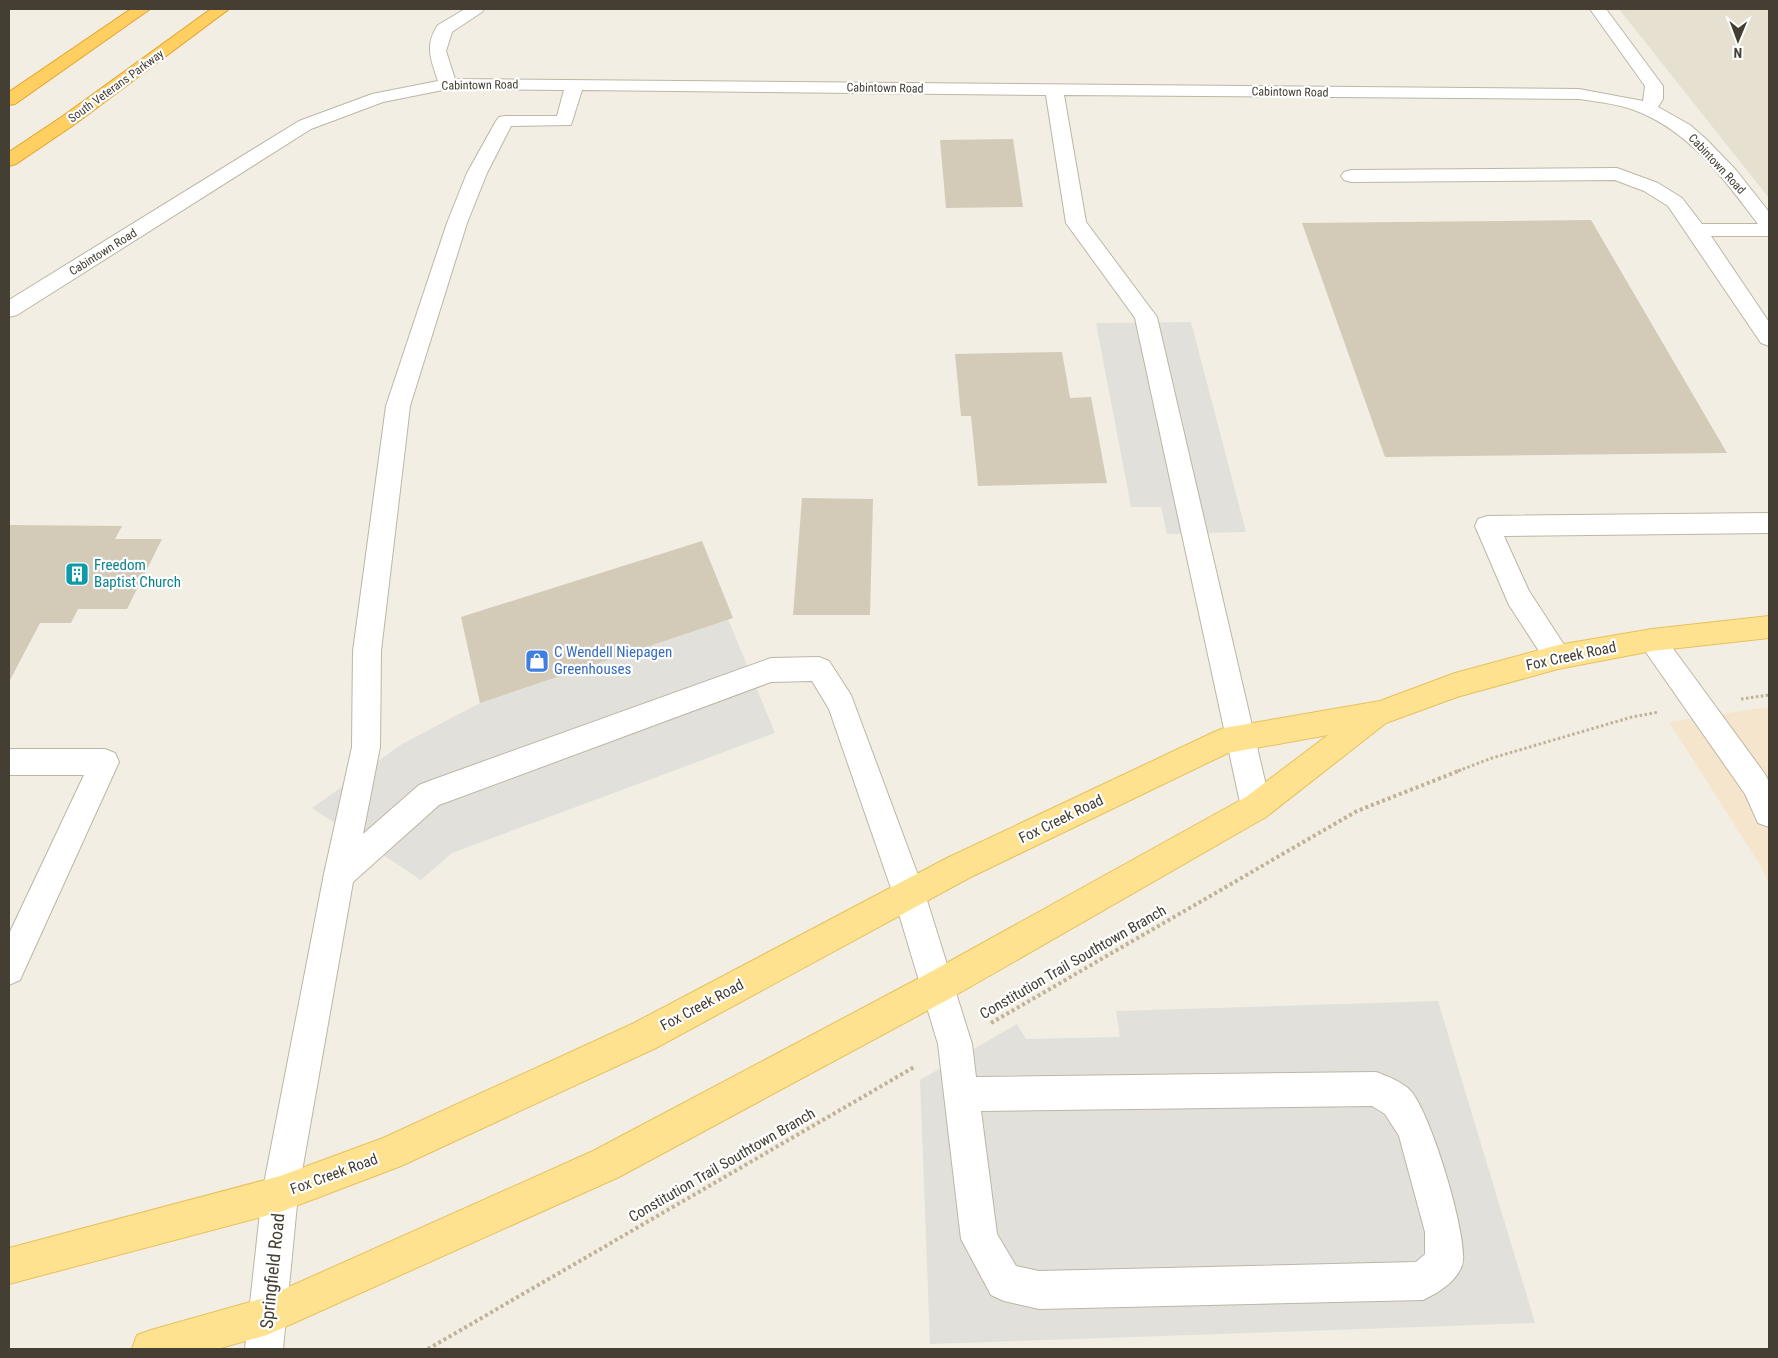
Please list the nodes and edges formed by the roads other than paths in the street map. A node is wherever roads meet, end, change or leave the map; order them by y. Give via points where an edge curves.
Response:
1 (142, 9) edge
2 (221, 9) edge
3 (476, 9) edge
4 (1598, 9) edge
5 (448, 84) junction
6 (574, 85) junction
7 (1054, 90) junction
8 (9, 100) edge
9 (1647, 108) junction
10 (9, 160) edge
11 (1351, 176) dead end
12 (1769, 225) edge
13 (1696, 230) junction
14 (1769, 230) edge
15 (9, 310) edge
16 (1769, 338) edge
17 (1769, 523) edge
18 (1769, 627) edge
19 (1652, 640) junction
20 (1558, 657) junction
21 (1380, 713) junction
22 (1240, 738) junction
23 (9, 762) edge
24 (1256, 807) junction
25 (1769, 813) edge
26 (339, 874) junction
27 (909, 894) junction
28 (9, 970) edge
29 (937, 987) junction
30 (962, 1094) junction
31 (280, 1194) junction
32 (9, 1266) edge
33 (265, 1332) edge
34 (151, 1349) edge

1 - 8 highway
2 - 10 highway, South Veterans Parkway
3 - 5 street via 444,29 437,51
4 - 9 street via 1654,86 1654,99
5 - 6 street, Cabintown Road
5 - 15 street, Cabintown Road via 378,98 305,125
6 - 7 street, Cabintown Road
6 - 26 street, Springfield Road via 565,121 504,121 493,140 457,223 398,406 367,651 366,747
7 - 9 street, Cabintown Road via 1579,94
7 - 22 street via 1076,223 1146,317
9 - 12 street, Cabintown Road via 1683,128 1710,153
11 - 13 street via 1617,174 1651,187 1675,202
13 - 14 street
13 - 16 street
17 - 20 street via 1487,526 1518,597
18 - 19 main road, Fox Creek Road
19 - 20 main road, Fox Creek Road
19 - 25 street via 1755,784
20 - 21 main road, Fox Creek Road via 1455,685
21 - 22 main road, Fox Creek Road
21 - 24 main road, Fox Creek Road
22 - 24 street
22 - 27 main road, Fox Creek Road via 1224,741
23 - 28 street via 105,762
24 - 29 main road, Fox Creek Road
26 - 27 street via 428,795 771,670 819,669 841,704
26 - 31 street, Springfield Road
27 - 29 street
27 - 31 main road, Fox Creek Road via 644,1036 389,1154
29 - 30 street via 955,1044
29 - 33 main road, Fox Creek Road via 606,1164
30 - 30 street via 979,1239 1004,1282 1039,1290 1423,1281 1444,1262 1443,1232 1414,1129 1397,1102 1376,1089
31 - 32 main road, Fox Creek Road
31 - 33 street, Springfield Road
33 - 34 main road, Fox Creek Road

